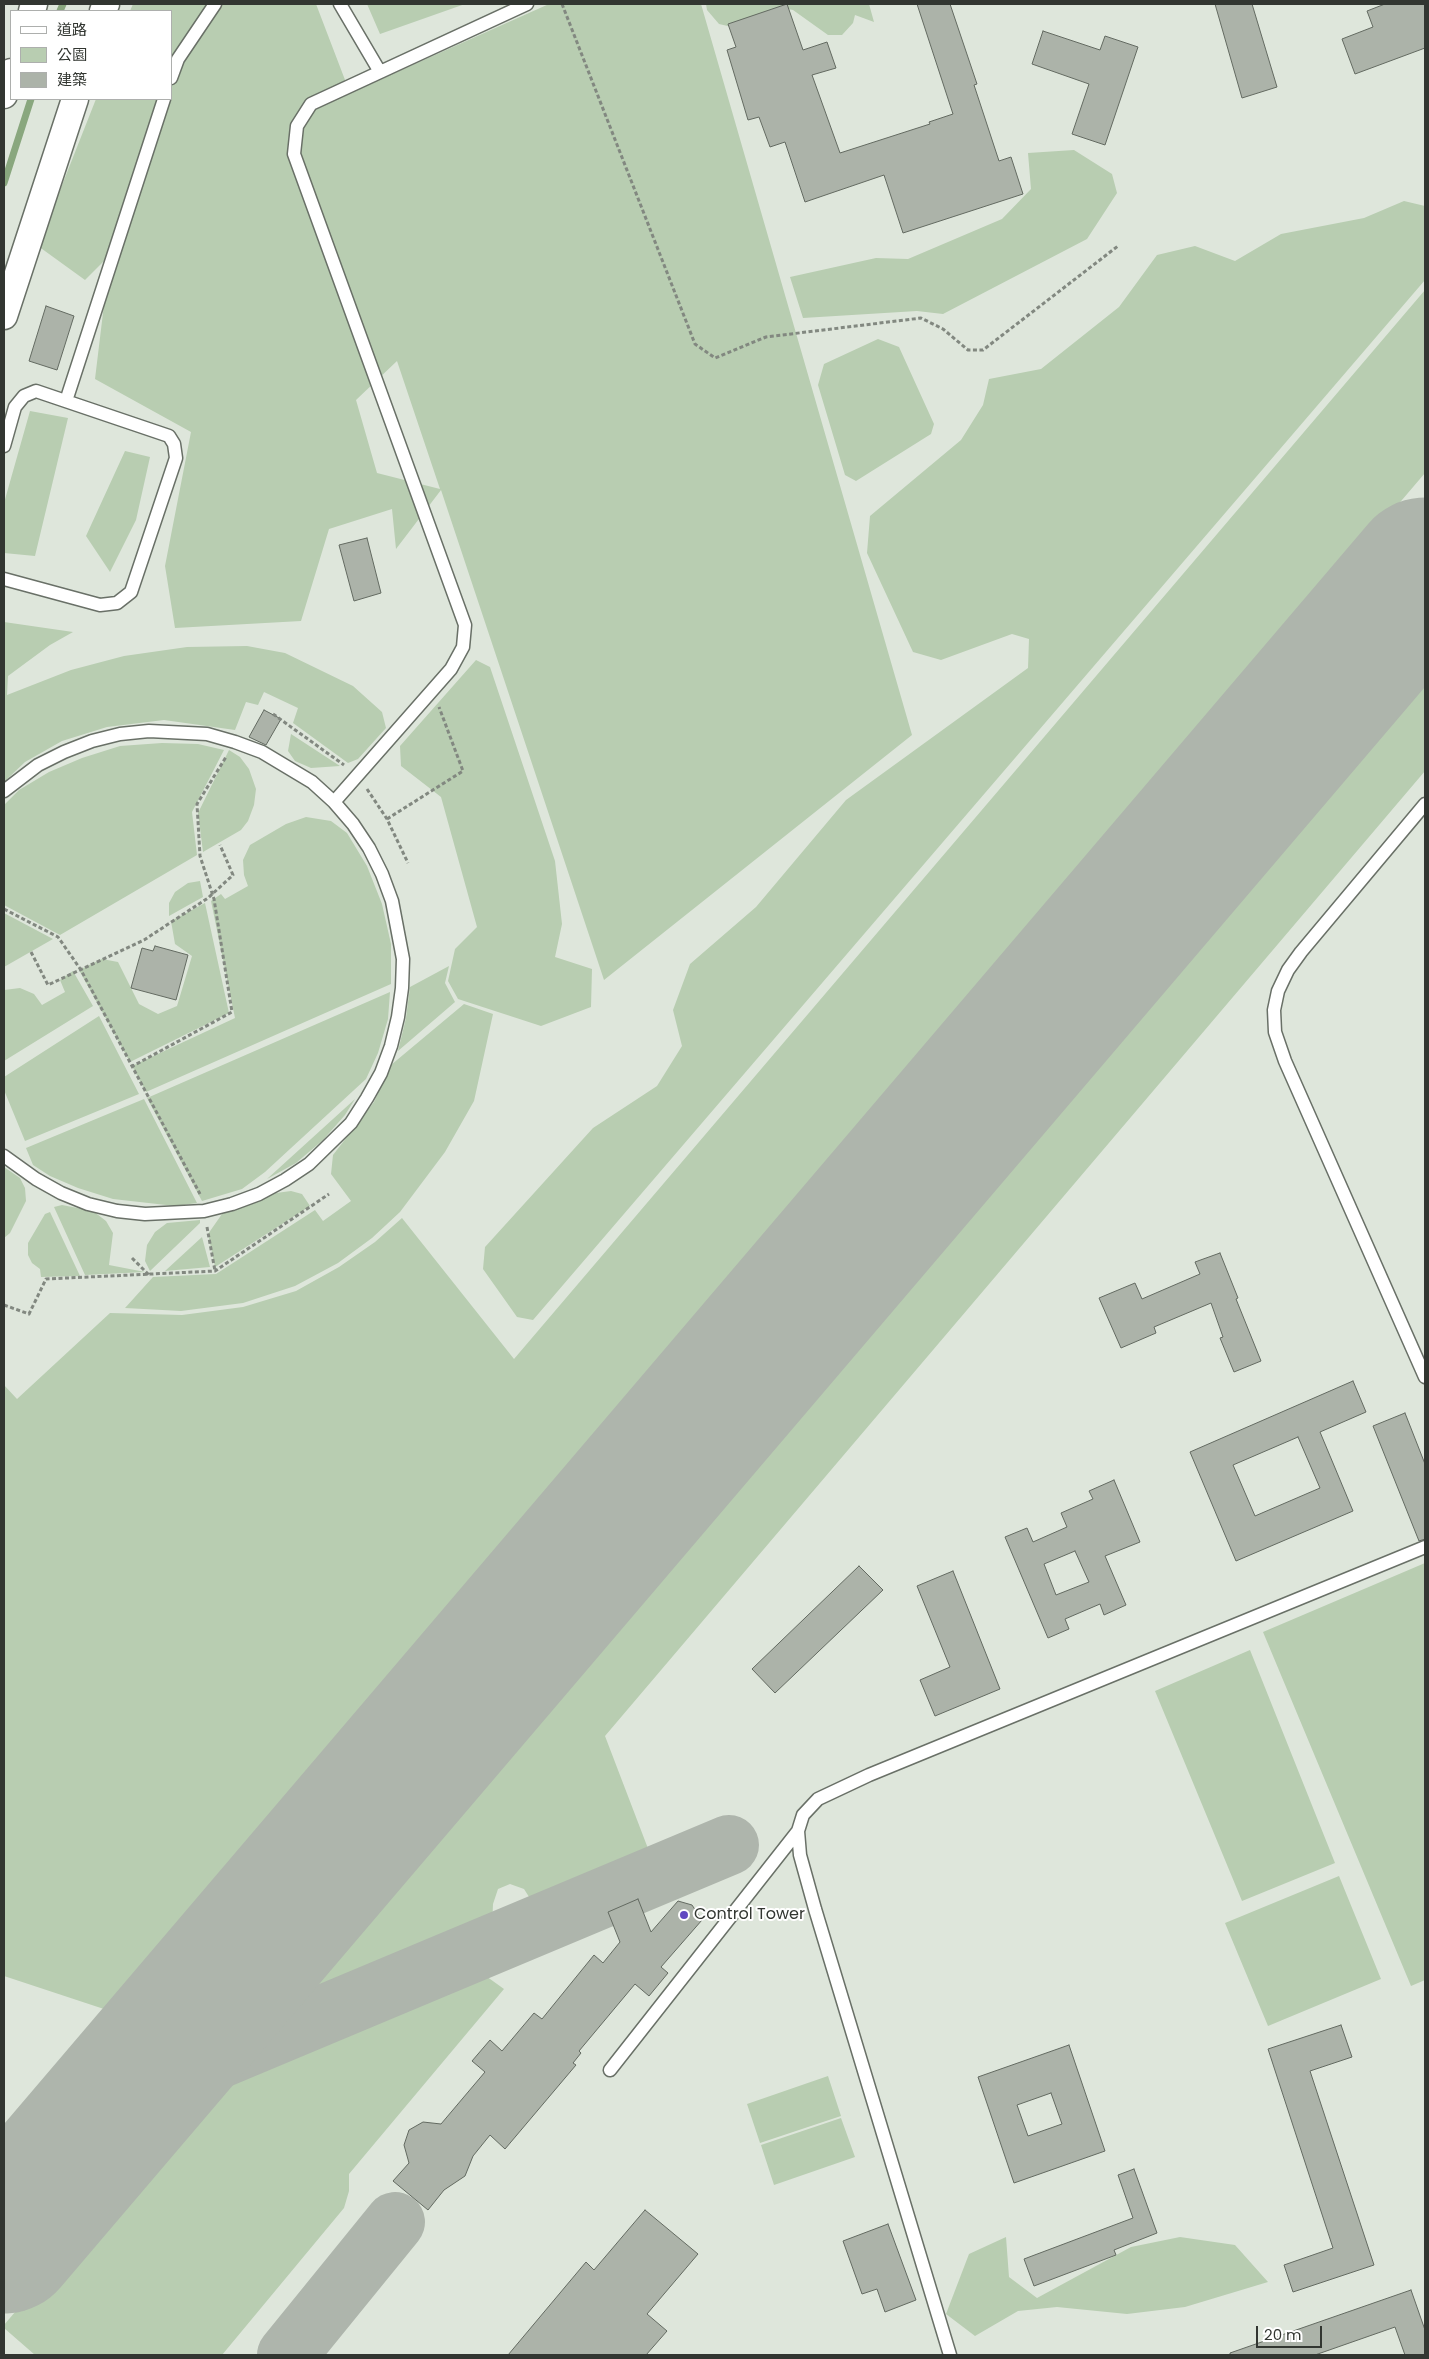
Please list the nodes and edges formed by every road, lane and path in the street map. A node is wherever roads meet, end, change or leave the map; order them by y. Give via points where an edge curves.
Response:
1 (215, 4) edge
2 (340, 4) edge
3 (527, 4) edge
4 (562, 4) edge
5 (380, 72) junction
6 (172, 75) edge
7 (75, 100) edge
8 (164, 100) edge
9 (1118, 246) dead end
10 (4, 316) edge
11 (66, 401) junction
12 (4, 446) edge
13 (4, 579) edge
14 (432, 690) junction
15 (235, 742) junction
16 (4, 791) edge
17 (334, 802) junction
18 (1425, 804) edge
19 (387, 819) dead end
20 (220, 845) dead end
21 (4, 909) edge
22 (31, 952) dead end
23 (81, 970) junction
24 (131, 1067) junction
25 (4, 1156) edge
26 (329, 1194) dead end
27 (204, 1211) junction
28 (132, 1258) dead end
29 (216, 1271) junction
30 (150, 1275) junction
31 (4, 1306) edge
32 (1425, 1378) edge
33 (1425, 1547) edge
34 (798, 1831) junction
35 (610, 2070) dead end
36 (950, 2355) edge

1 - 6 lane via 178,59
2 - 5 lane
3 - 5 lane
4 - 9 path via 695,344 714,358 766,337 921,318 943,329 968,350 982,350
5 - 14 lane via 311,104 297,126 294,154 465,624 463,647 451,669
7 - 10 street
8 - 11 lane
11 - 12 lane via 36,391 24,396 15,407
11 - 13 lane via 169,436 174,444 176,458 131,592 117,603 100,605
14 - 17 lane
14 - 19 path via 463,770
15 - 16 lane via 207,734 178,731 120,734 64,752 38,765
15 - 17 lane via 288,766
15 - 24 path via 197,804 200,856 214,899 232,1012
17 - 27 lane via 369,848 392,901 403,959 402,988 391,1046 381,1073 362,1106 331,1144 309,1164 259,1194
18 - 32 lane via 1301,952 1278,991 1274,1010 1275,1032 1285,1061
20 - 23 path via 233,875 208,898 144,940
21 - 23 path via 58,936
22 - 23 path via 48,985
23 - 24 path
24 - 27 path via 202,1198
25 - 27 lane via 36,1179 88,1204 146,1214
26 - 29 path
27 - 29 path
28 - 30 path
29 - 30 path
30 - 31 path via 46,1279 29,1314
33 - 34 lane via 869,1775 818,1800 803,1814
34 - 35 lane
34 - 36 lane via 800,1855 814,1909

